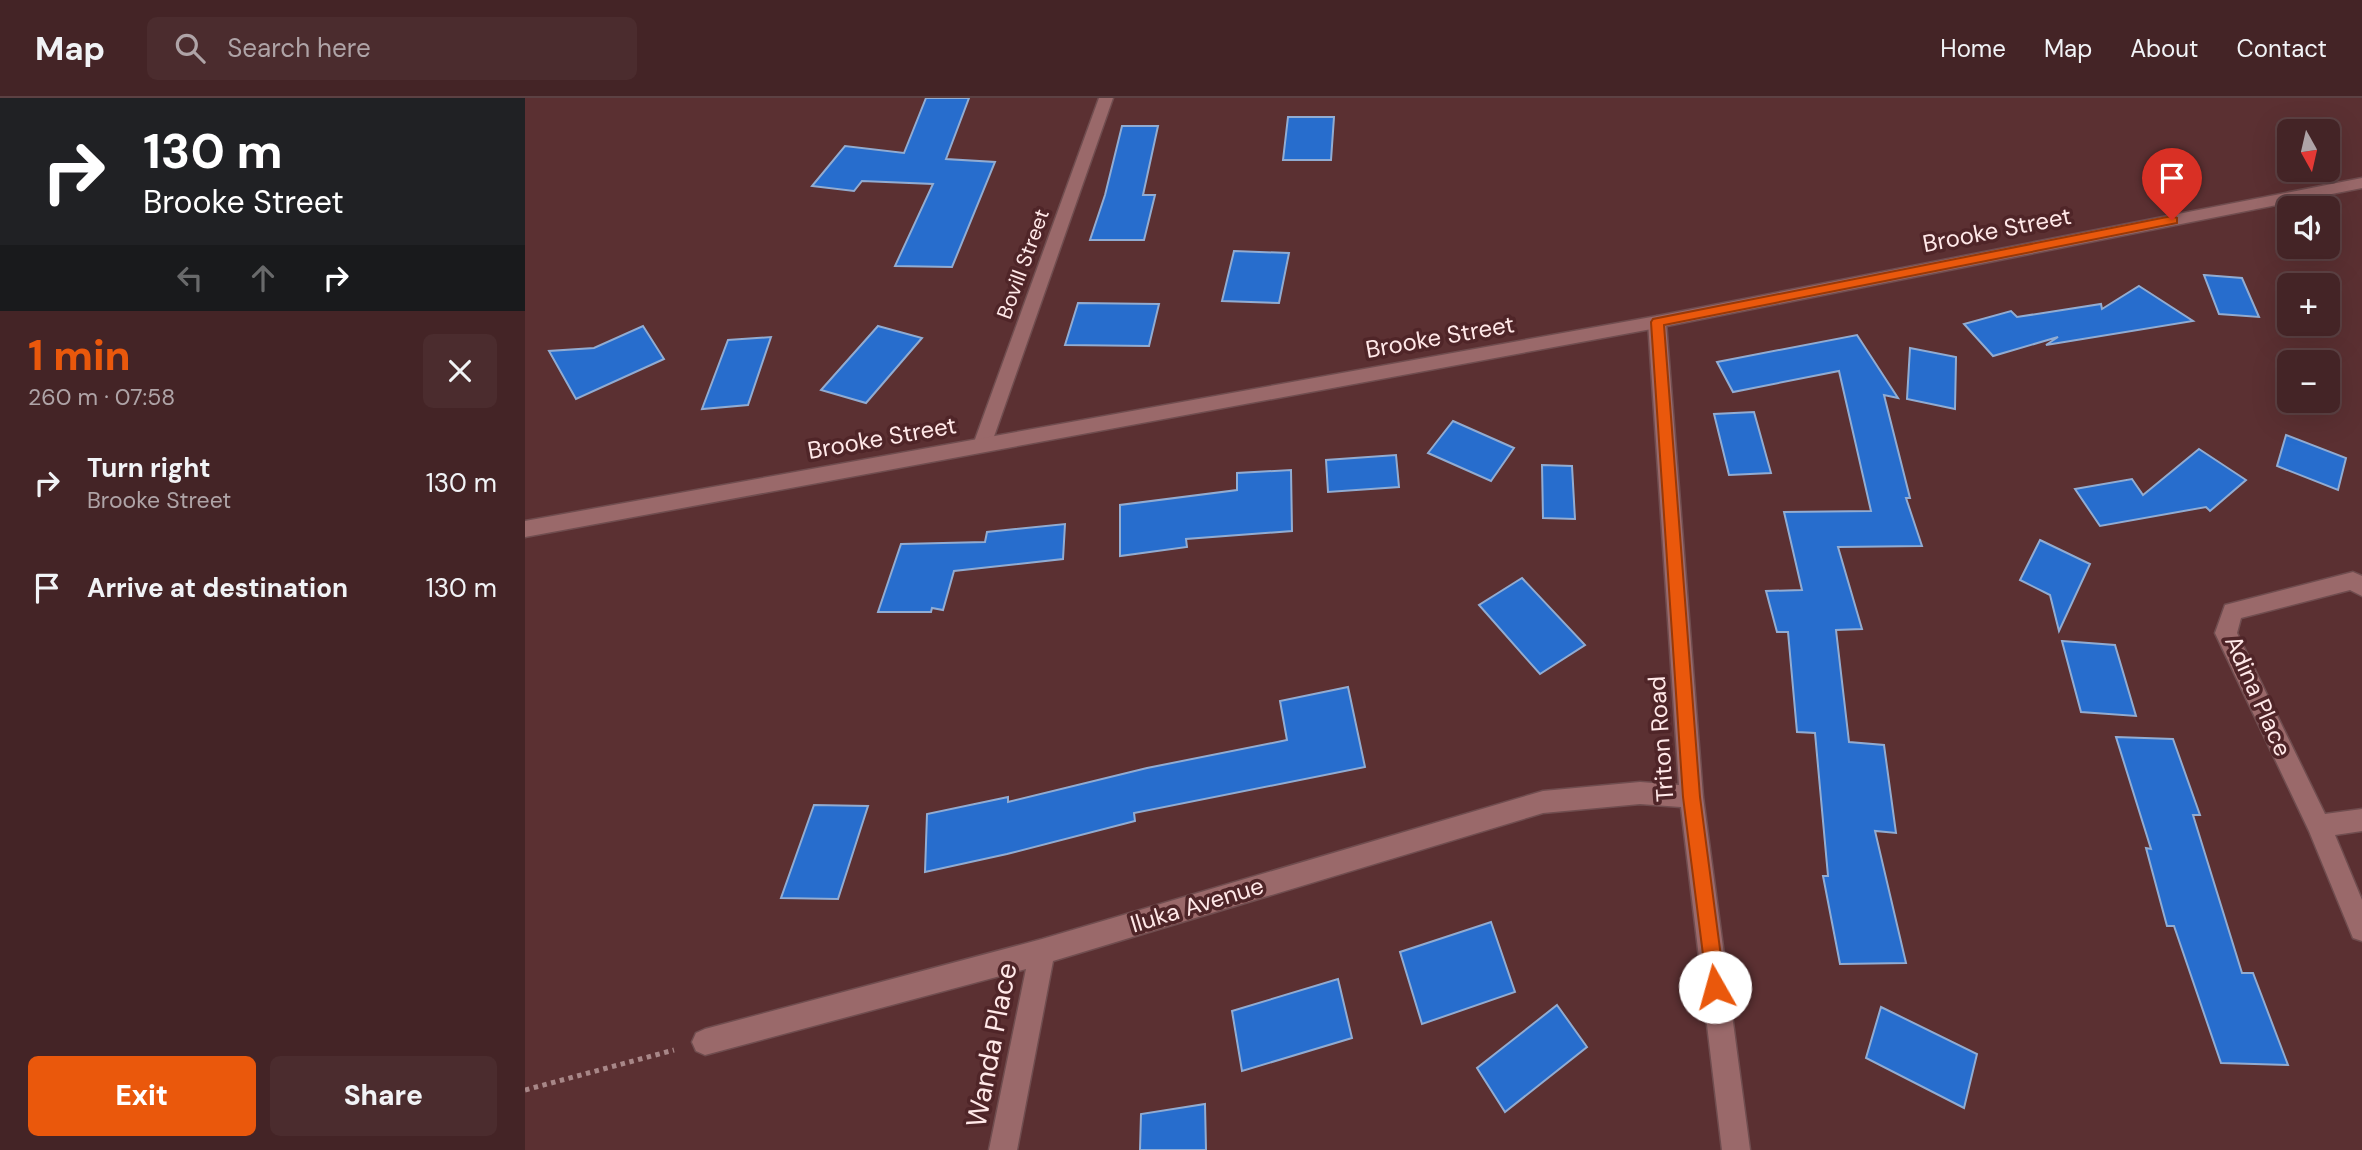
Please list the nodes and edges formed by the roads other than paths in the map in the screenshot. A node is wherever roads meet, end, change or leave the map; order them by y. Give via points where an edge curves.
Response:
1 (1107, 98) edge
2 (2362, 183) edge
3 (1657, 322) junction
4 (982, 445) junction
5 (525, 529) edge
6 (2362, 587) edge
7 (1691, 797) junction
8 (2362, 820) edge
9 (2319, 827) junction
10 (2362, 929) edge
11 (1042, 952) junction
12 (705, 1042) road end
13 (1003, 1150) edge
14 (1736, 1150) edge

1 - 4 street, Bovill Street
2 - 3 street, Brooke Street
3 - 4 street, Brooke Street
3 - 7 street, Triton Road
4 - 5 street, Brooke Street
6 - 9 street, Adina Place via 2353,581 2232,611 2226,633
7 - 11 street, Iluka Avenue via 1640,793 1543,802
7 - 14 street, Triton Road
8 - 9 street
9 - 10 street, Adina Place
11 - 12 street, Iluka Avenue
11 - 13 street, Wanda Place

